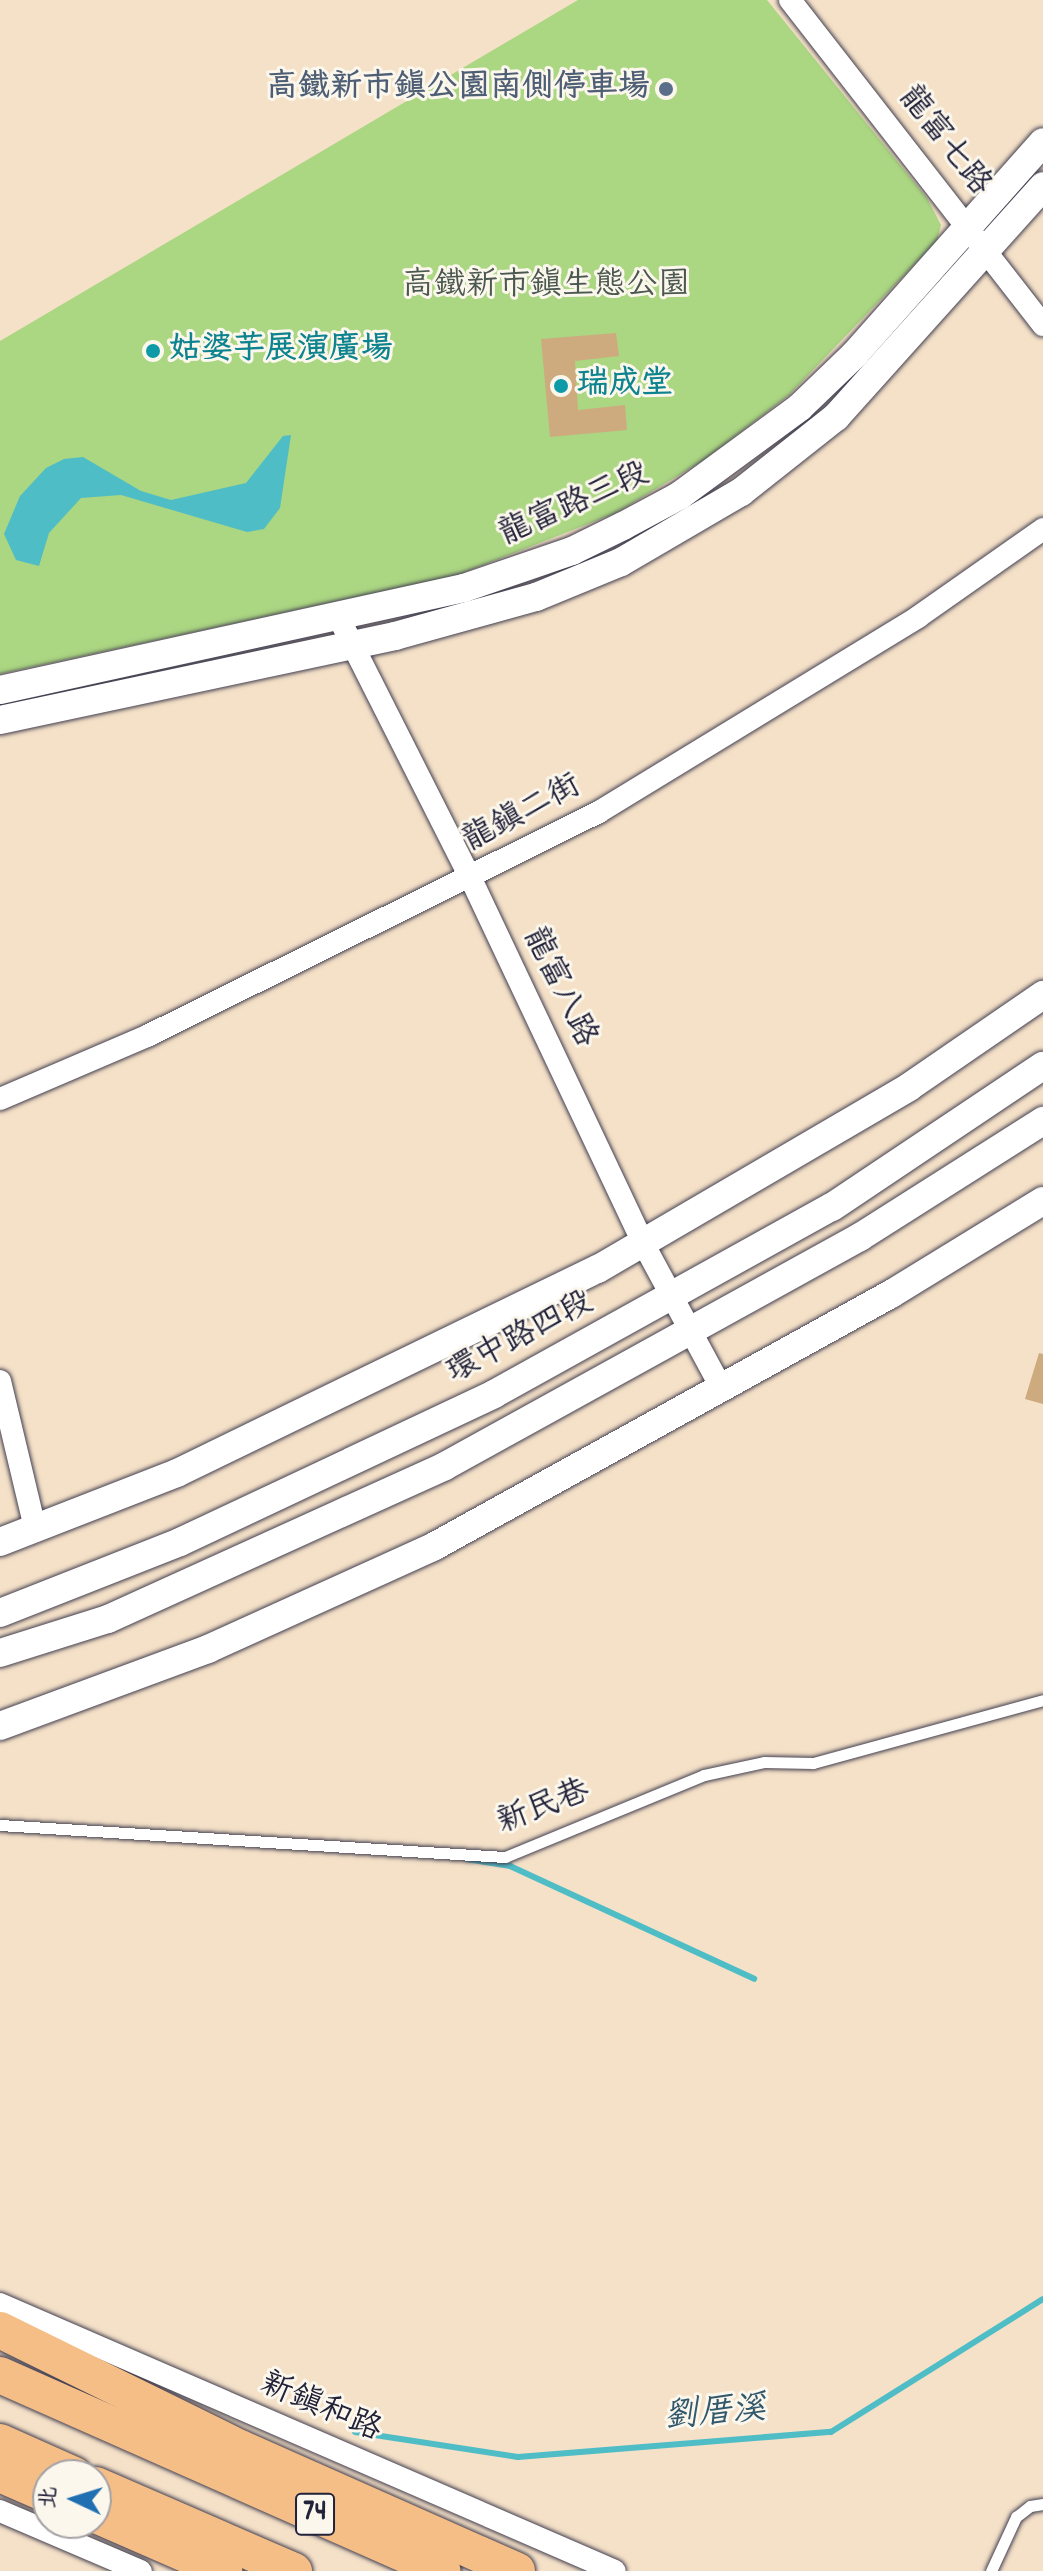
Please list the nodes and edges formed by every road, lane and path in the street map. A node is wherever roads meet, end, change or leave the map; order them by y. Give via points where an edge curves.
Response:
1 (790, 0) edge
2 (1043, 142) edge
3 (1043, 186) edge
4 (967, 224) junction
5 (984, 249) junction
6 (1043, 325) edge
7 (1043, 529) edge
8 (338, 616) junction
9 (351, 645) junction
10 (0, 690) edge
11 (0, 720) edge
12 (471, 879) junction
13 (1043, 995) edge
14 (1043, 1066) edge
15 (0, 1099) edge
16 (1043, 1121) edge
17 (1041, 1204) edge
18 (643, 1243) junction
19 (670, 1297) junction
20 (691, 1331) junction
21 (0, 1381) edge
22 (721, 1387) junction
23 (35, 1528) junction
24 (0, 1542) edge
25 (0, 1613) edge
26 (0, 1653) edge
27 (1043, 1700) edge
28 (0, 1726) edge
29 (0, 1825) edge
30 (0, 2304) edge
31 (0, 2330) edge
32 (0, 2375) edge
33 (0, 2442) edge
34 (38, 2459) edge
35 (0, 2474) edge
36 (32, 2488) edge
37 (112, 2492) edge
38 (1043, 2504) edge
39 (0, 2511) edge
40 (112, 2522) edge
41 (141, 2571) edge
42 (224, 2571) edge
43 (294, 2571) edge
44 (443, 2571) edge
45 (517, 2571) edge
46 (615, 2571) edge
47 (991, 2571) edge

1 - 4 street, 龍富七路
2 - 4 street, 龍富路三段
3 - 5 street, 龍富路三段
4 - 5 street, 龍富七路
4 - 8 street, 龍富路三段 via 855,354 800,407 679,496 525,569
5 - 6 street, 龍富七路
5 - 9 street, 龍富路三段 via 851,403 728,501 621,562 565,586 486,613
7 - 12 street, 龍鎮二街 via 918,617 700,751
8 - 9 street, 龍富八路
8 - 10 street, 龍富路三段
9 - 11 street, 龍富路三段
9 - 12 street, 龍富八路
12 - 15 street, 龍鎮二街 via 149,1035
12 - 18 street, 龍富八路
13 - 18 street, 環中路四段 via 909,1087
14 - 19 street, 環中路四段 via 832,1207
16 - 20 street via 953,1182
17 - 22 street
18 - 19 street, 龍富八路
18 - 23 street, 環中路四段 via 402,1368 177,1473
19 - 20 street, 龍富八路
19 - 25 street, 環中路四段 via 465,1408 180,1542
20 - 22 street, 龍富八路
20 - 26 street via 445,1466 108,1619
21 - 23 street
22 - 28 street via 433,1547 208,1649
23 - 24 street, 環中路四段
27 - 29 lane, 新民巷 via 813,1763 764,1762 704,1775 505,1857
30 - 46 street, 新鎮和路
31 - 45 highway via 240,2448
32 - 44 highway, 74
33 - 34 highway
35 - 36 highway
37 - 43 highway, 74
38 - 47 lane via 1016,2517
39 - 41 street
40 - 42 highway

